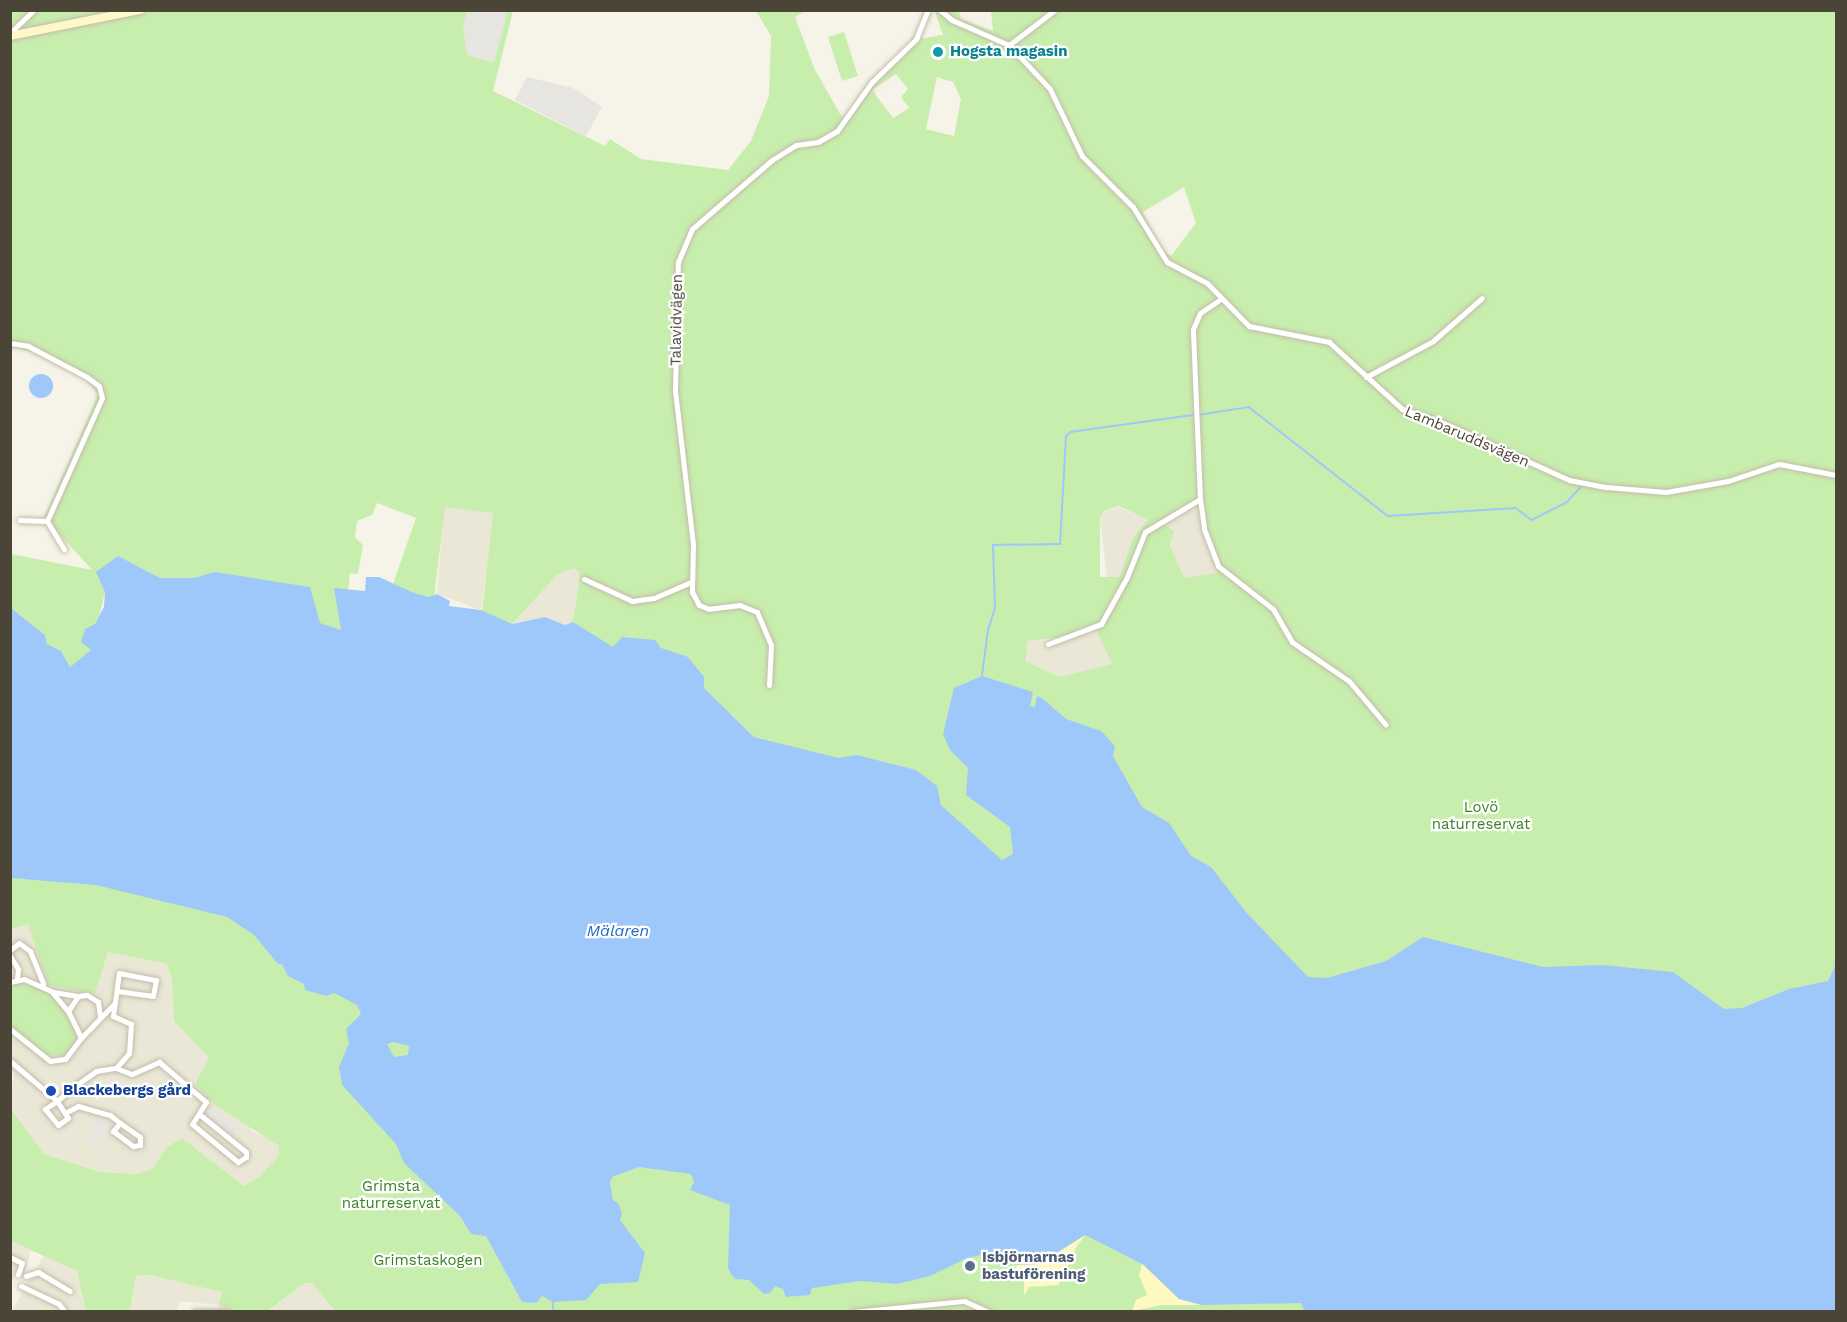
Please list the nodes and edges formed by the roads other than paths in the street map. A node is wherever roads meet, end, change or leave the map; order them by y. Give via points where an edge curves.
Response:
1 (34, 10) edge
2 (140, 10) edge
3 (928, 10) edge
4 (939, 10) edge
5 (1055, 10) edge
6 (10, 35) edge
7 (1009, 45) junction
8 (1221, 298) junction
9 (1482, 298) dead end
10 (10, 343) edge
11 (1366, 377) junction
12 (1836, 475) edge
13 (1200, 499) junction
14 (20, 520) dead end
15 (47, 521) junction
16 (64, 549) dead end
17 (584, 579) dead end
18 (692, 582) junction
19 (1048, 644) dead end
20 (769, 685) dead end
21 (1386, 725) dead end
22 (10, 950) edge
23 (10, 956) edge
24 (17, 979) junction
25 (10, 982) edge
26 (43, 985) junction
27 (51, 991) junction
28 (117, 991) junction
29 (78, 996) junction
30 (114, 1005) junction
31 (68, 1011) junction
32 (100, 1016) junction
33 (10, 1029) edge
34 (81, 1038) junction
35 (10, 1061) edge
36 (116, 1068) junction
37 (57, 1101) junction
38 (65, 1113) junction
39 (199, 1114) junction
40 (120, 1123) junction
41 (10, 1257) edge
42 (18, 1274) dead end
43 (26, 1276) dead end
44 (21, 1287) dead end
45 (70, 1291) dead end
46 (65, 1311) edge
47 (194, 1311) edge
48 (228, 1311) edge
49 (853, 1311) edge
50 (989, 1311) edge

1 - 6 street
2 - 6 street
3 - 18 street, Talavidvägen via 916,39 872,82 837,131 776,157 692,230 682,250 677,276 675,390 693,543
4 - 7 street, Lambaruddsvägen via 952,21
5 - 7 street
7 - 8 street, Lambaruddsvägen via 1050,89 1082,156 1133,207 1158,252 1167,262 1207,283
8 - 11 street, Lambaruddsvägen via 1249,326 1329,342
8 - 13 street via 1200,313 1193,329
9 - 11 street via 1433,341
10 - 15 street via 28,346 87,377 99,386 102,398
11 - 12 street, Lambaruddsvägen via 1402,409 1439,421 1569,480 1654,492 1728,481 1779,464
13 - 19 street via 1144,532 1127,577 1101,624
13 - 21 street via 1204,529 1218,566 1273,609 1292,642 1349,681
14 - 15 street
15 - 16 street
17 - 18 street via 632,601 654,598
18 - 20 street, Talavidvägen via 694,599 703,607 745,605 757,612 771,645
22 - 26 street via 19,944 30,951
23 - 24 street via 18,969
24 - 25 street
24 - 26 street
26 - 27 street
27 - 29 street
27 - 31 street
28 - 28 street via 153,996 156,980 119,973
28 - 30 street
29 - 31 street
29 - 32 street via 95,998
30 - 32 street
30 - 36 street via 113,1016 131,1024 129,1053
31 - 34 street
32 - 34 street
33 - 34 street via 50,1061 65,1059
35 - 37 street
36 - 37 street via 96,1071
36 - 39 street via 132,1074 159,1062 206,1102
37 - 38 street
37 - 38 street via 45,1109 58,1125 68,1118
38 - 40 street via 78,1106
39 - 39 street via 246,1152 242,1161 238,1162 192,1124
40 - 40 street via 140,1137 140,1145 132,1146 113,1131
41 - 42 street via 22,1263
43 - 45 street via 38,1272
44 - 46 street via 59,1304
47 - 48 street
49 - 50 street via 964,1301

